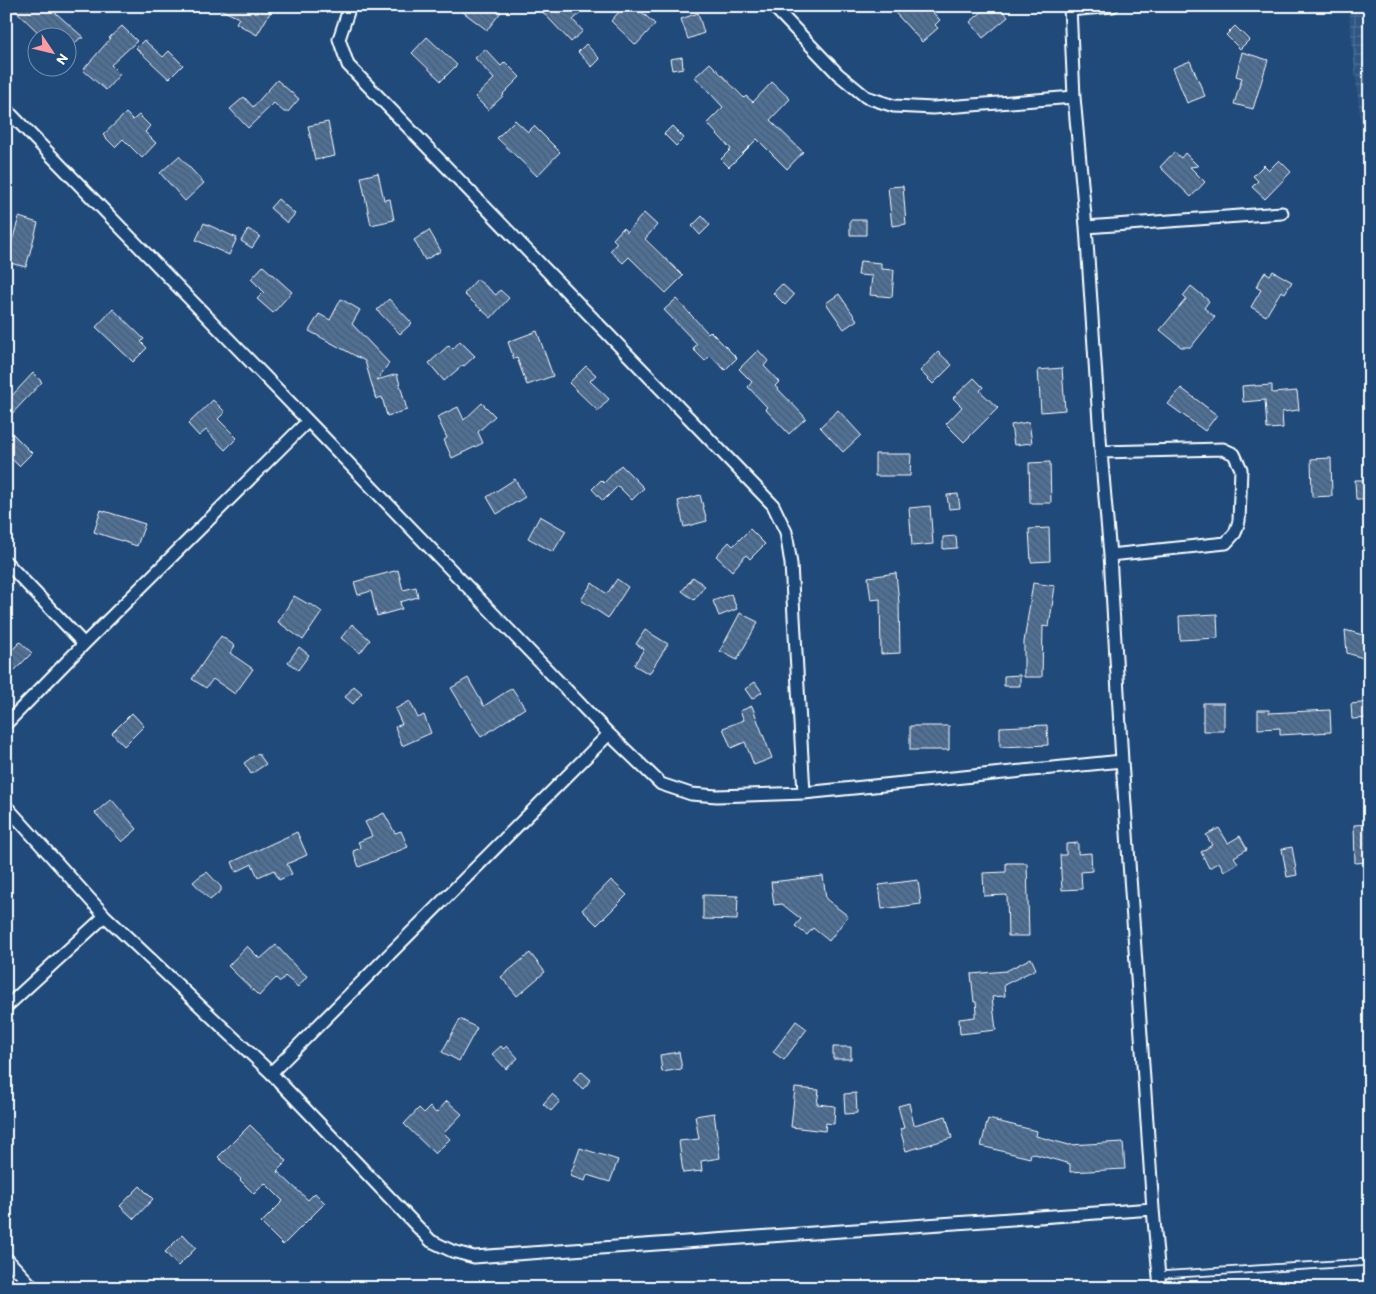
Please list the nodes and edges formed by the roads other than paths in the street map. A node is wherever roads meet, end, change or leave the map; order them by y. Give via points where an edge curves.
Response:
1 (352, 6) edge
2 (772, 6) edge
3 (1112, 6) edge
4 (1070, 8) edge
5 (1074, 97) junction
6 (6, 109) edge
7 (1282, 213) dead end
8 (1086, 227) junction
9 (308, 421) junction
10 (1101, 452) junction
11 (1110, 555) junction
12 (6, 562) edge
13 (84, 644) junction
14 (6, 724) edge
15 (610, 734) junction
16 (1122, 761) junction
17 (804, 793) junction
18 (6, 806) edge
19 (105, 916) junction
20 (6, 1007) edge
21 (271, 1073) junction
22 (1153, 1209) junction
23 (6, 1258) edge
24 (1370, 1262) edge
25 (1159, 1275) junction
26 (34, 1288) edge
27 (1160, 1288) edge

1 - 17 street via 339,39 348,65 774,505 786,532 791,564
2 - 5 street via 838,74 866,96 894,106 933,108
3 - 4 street
4 - 5 street
5 - 8 street
6 - 9 street
7 - 8 street
8 - 10 street
9 - 13 street
9 - 15 street
10 - 11 street
10 - 11 street via 1223,449 1234,454 1241,469 1239,521 1235,533 1226,543
11 - 16 street
12 - 13 street
13 - 14 street
15 - 17 street via 661,784 691,794
15 - 21 street
16 - 17 street
16 - 22 street
18 - 19 street
19 - 20 street
19 - 21 street
21 - 22 street via 432,1241 474,1257
22 - 25 street
23 - 26 street
24 - 25 lane
25 - 27 street

